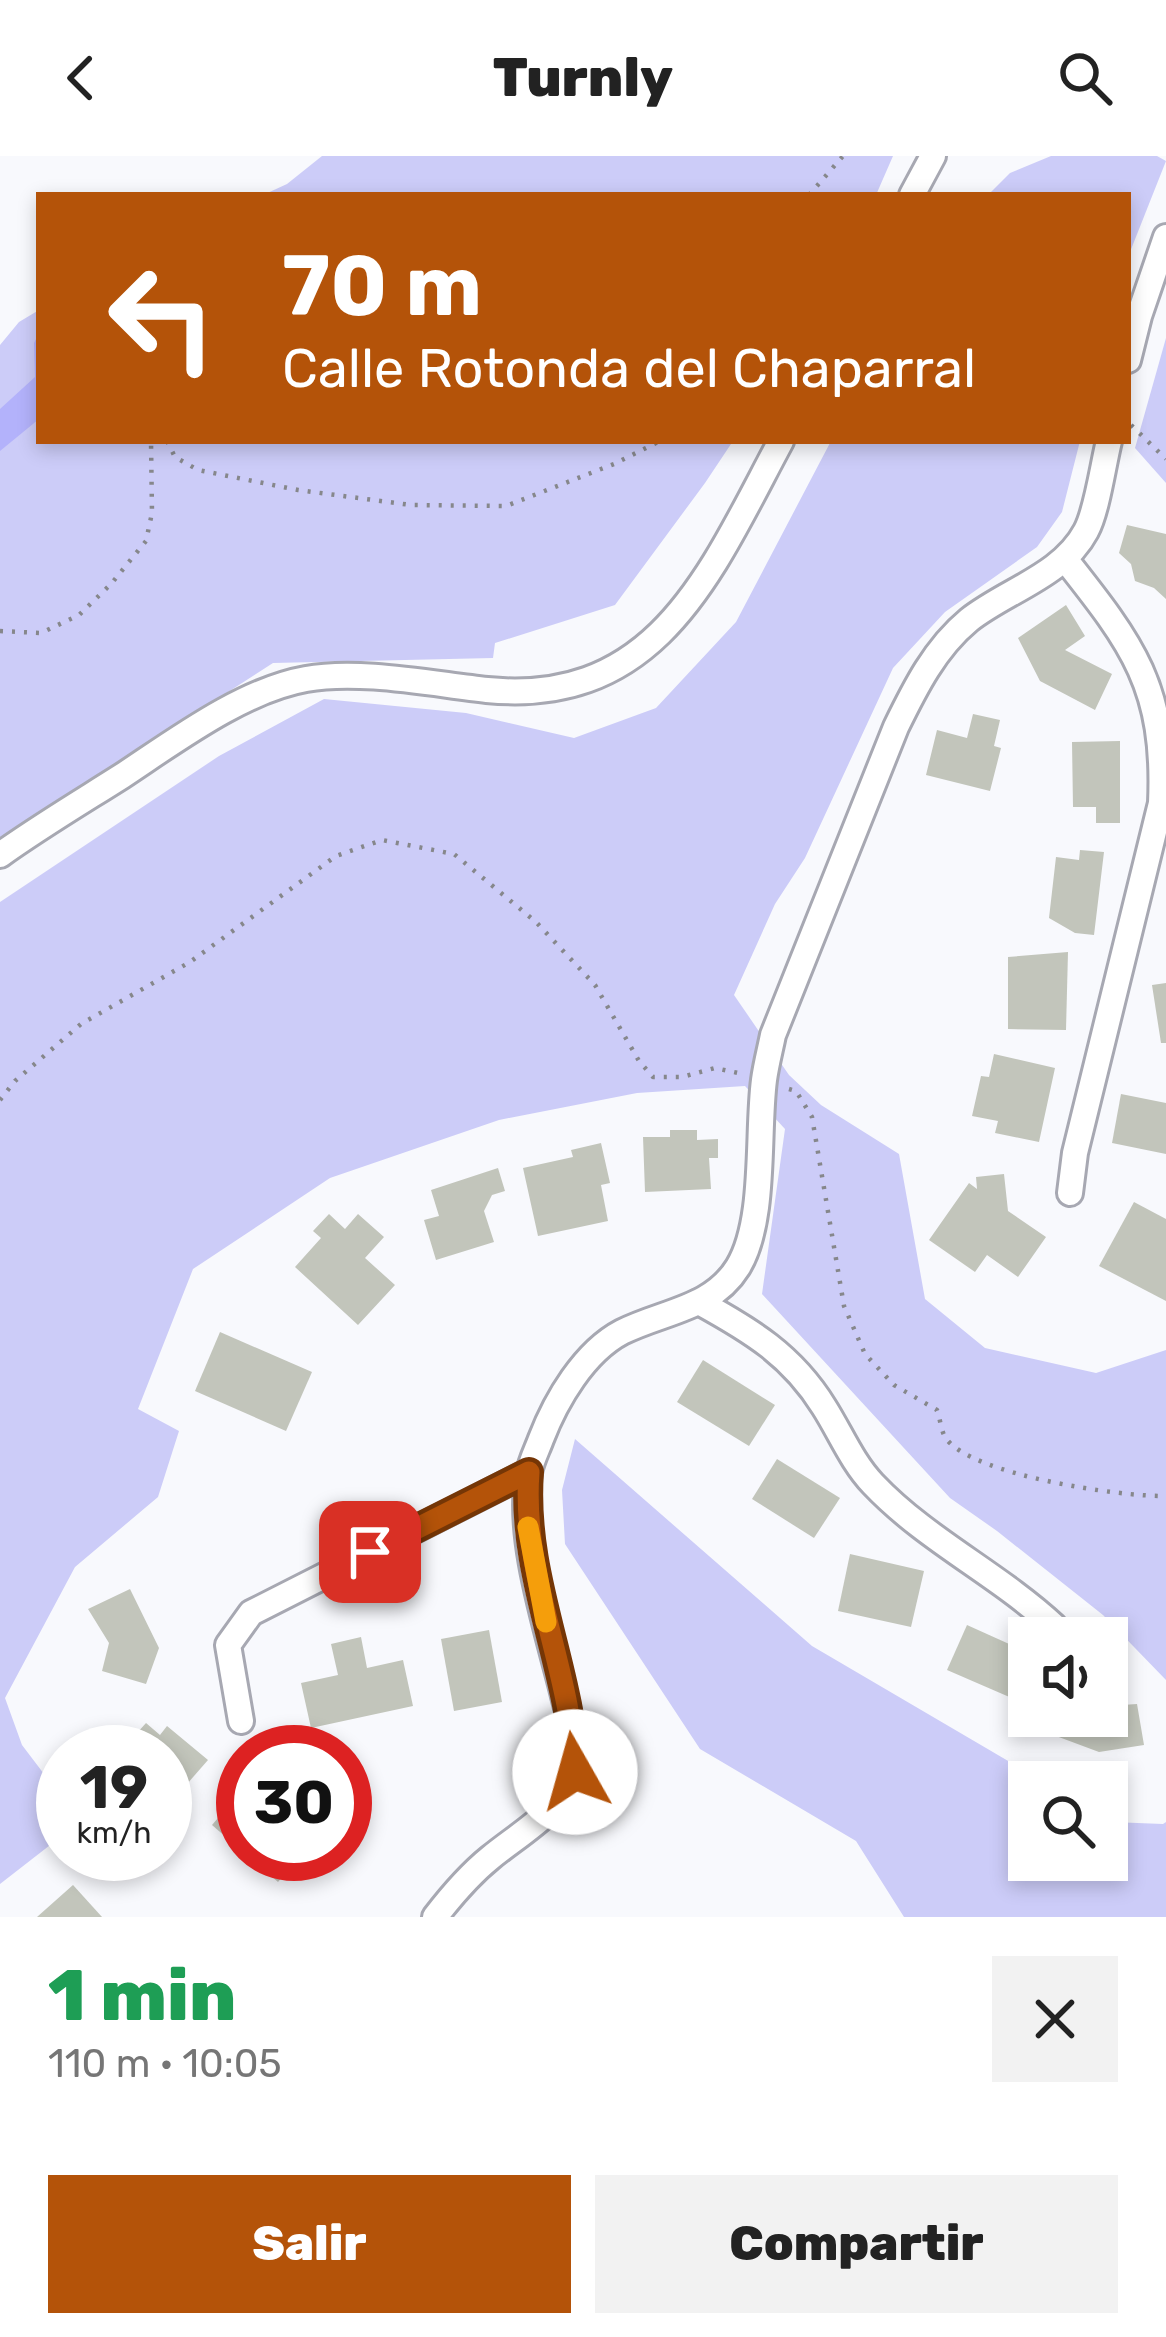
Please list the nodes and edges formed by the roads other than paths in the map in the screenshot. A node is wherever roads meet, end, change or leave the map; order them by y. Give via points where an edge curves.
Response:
1 (933, 156) edge
2 (914, 192) edge
3 (1166, 237) edge
4 (1131, 348) edge
5 (779, 444) edge
6 (1107, 444) edge
7 (1065, 559) junction
8 (0, 856) edge
9 (1070, 1193) dead end
10 (698, 1302) junction
11 (529, 1472) junction
12 (1044, 1617) edge
13 (241, 1721) dead end
14 (435, 1917) edge

1 - 2 street
3 - 4 street
5 - 8 street via 694,593 614,670 528,692 342,675 304,679 236,706
6 - 7 street via 1088,529
7 - 9 street via 1144,670 1164,760
7 - 10 street via 969,620 939,652 896,727 772,1035 750,1238 721,1290
10 - 11 street via 618,1334 589,1358
10 - 12 street via 788,1361 870,1481 907,1516
11 - 13 street via 251,1612 228,1645
11 - 14 street via 530,1547 575,1772 561,1799 458,1886

